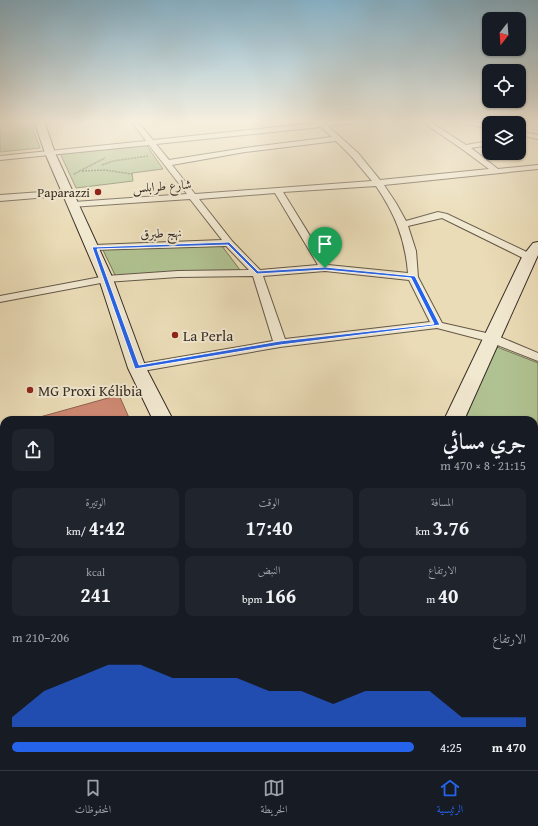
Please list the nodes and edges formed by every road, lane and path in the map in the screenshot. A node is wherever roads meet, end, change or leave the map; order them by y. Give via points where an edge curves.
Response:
1 (11, 157) edge
2 (52, 157) edge
3 (106, 157) edge
4 (144, 157) edge
5 (162, 157) edge
6 (203, 157) edge
7 (357, 157) edge
8 (478, 157) edge
9 (0, 158) edge
10 (99, 162) junction
11 (167, 163) junction
12 (102, 165) junction
13 (538, 167) edge
14 (105, 170) junction
15 (496, 171) junction
16 (80, 172) junction
17 (132, 174) dead end
18 (62, 177) junction
19 (378, 183) junction
20 (277, 190) junction
21 (193, 196) junction
22 (0, 198) edge
23 (72, 199) junction
24 (403, 225) junction
25 (229, 243) junction
26 (94, 248) junction
27 (534, 251) edge
28 (325, 268) junction
29 (257, 273) junction
30 (413, 277) junction
31 (106, 279) junction
32 (0, 299) edge
33 (437, 325) junction
34 (491, 338) junction
35 (280, 343) junction
36 (538, 357) edge
37 (137, 368) junction
38 (161, 416) edge
39 (456, 416) edge

1 - 9 street
2 - 18 street
3 - 10 path
4 - 12 path
5 - 11 street
6 - 11 street
7 - 19 street
8 - 15 street
10 - 12 path
10 - 16 path
11 - 21 street
12 - 14 path
13 - 15 street, شارع طرابلس
14 - 16 path
14 - 17 path
15 - 19 street, شارع طرابلس
16 - 18 path
18 - 23 street
19 - 20 street, شارع طرابلس
19 - 24 street
20 - 21 street, شارع طرابلس
20 - 28 street
21 - 23 street, شارع طرابلس
21 - 25 street
22 - 23 street, شارع طرابلس
23 - 26 street
24 - 27 street via 438,215 444,216
24 - 30 street via 411,252
25 - 26 street, نهج طبرق
25 - 29 street
26 - 31 street
27 - 34 street
28 - 29 street
28 - 30 street
29 - 31 street via 178,274
29 - 35 street
30 - 33 street
31 - 32 street
31 - 37 street
33 - 34 street
33 - 35 street
34 - 36 street
34 - 39 street
35 - 37 street
37 - 38 street

